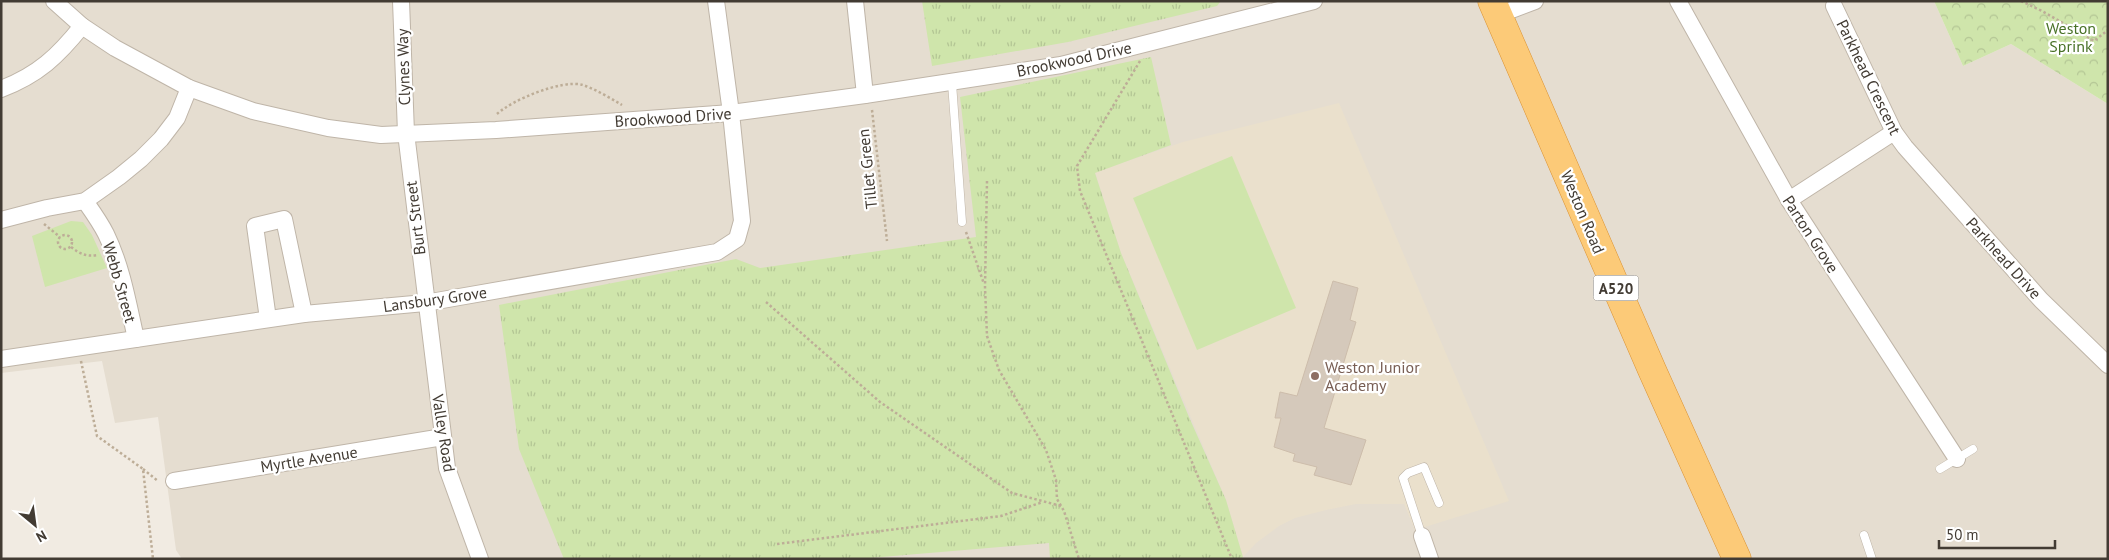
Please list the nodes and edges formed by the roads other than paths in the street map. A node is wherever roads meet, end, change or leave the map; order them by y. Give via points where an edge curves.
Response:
1 (54, 1) edge
2 (401, 1) edge
3 (716, 1) edge
4 (855, 1) edge
5 (1314, 1) edge
6 (1535, 1) edge
7 (1678, 1) edge
8 (1834, 6) dead end
9 (1495, 8) edge
10 (1251, 9) edge
11 (82, 26) junction
12 (952, 83) junction
13 (1, 88) edge
14 (189, 88) junction
15 (868, 95) junction
16 (731, 113) junction
17 (1894, 132) junction
18 (406, 134) junction
19 (1905, 147) joint
20 (1789, 200) junction
21 (85, 201) junction
22 (1, 220) edge
23 (962, 222) road end
24 (425, 303) junction
25 (304, 314) junction
26 (268, 319) junction
27 (136, 339) junction
28 (1, 359) edge
29 (2108, 365) edge
30 (443, 438) junction
31 (1972, 449) dead end
32 (1957, 459) junction
33 (1940, 469) dead end
34 (174, 481) dead end
35 (1439, 503) dead end
36 (1864, 535) dead end
37 (1422, 536) joint
38 (480, 559) edge
39 (1430, 559) edge
40 (1737, 559) edge
41 (1872, 559) edge

1 - 11 street, Brookwood Drive
2 - 18 street, Clynes Way
3 - 16 street, Lansbury Grove
4 - 15 street
5 - 10 street, Brookwood Drive
6 - 9 street
7 - 20 street, Parton Grove
8 - 17 street, Parkhead Crescent
9 - 40 highway, Weston Road / A520
10 - 12 street, Brookwood Drive via 1150,43 1061,65
11 - 13 street via 43,68 21,82
11 - 14 street, Brookwood Drive via 144,65
12 - 15 street, Brookwood Drive
12 - 23 lane
14 - 18 street, Brookwood Drive via 253,111 328,128 381,135
14 - 21 street via 177,118 161,139 141,159
15 - 16 street, Brookwood Drive
16 - 18 street, Brookwood Drive
16 - 24 street, Lansbury Grove via 742,221 737,239 717,252
17 - 19 street, Parkhead Crescent
17 - 20 street
18 - 24 street, Burt Street
19 - 29 street, Parkhead Drive via 2041,300
20 - 32 street, Parton Grove
21 - 22 street
21 - 27 street, Webb Street via 105,231 114,252
24 - 25 street, Lansbury Grove
24 - 30 street, Valley Road
25 - 26 street, Lansbury Grove
25 - 26 street via 284,219 256,226
26 - 27 street, Lansbury Grove
27 - 28 street, Lansbury Grove
30 - 34 street, Myrtle Avenue
30 - 38 street, Valley Road via 447,468
31 - 32 lane
32 - 33 lane
35 - 37 lane via 1424,467 1403,478
36 - 41 lane
37 - 39 street

